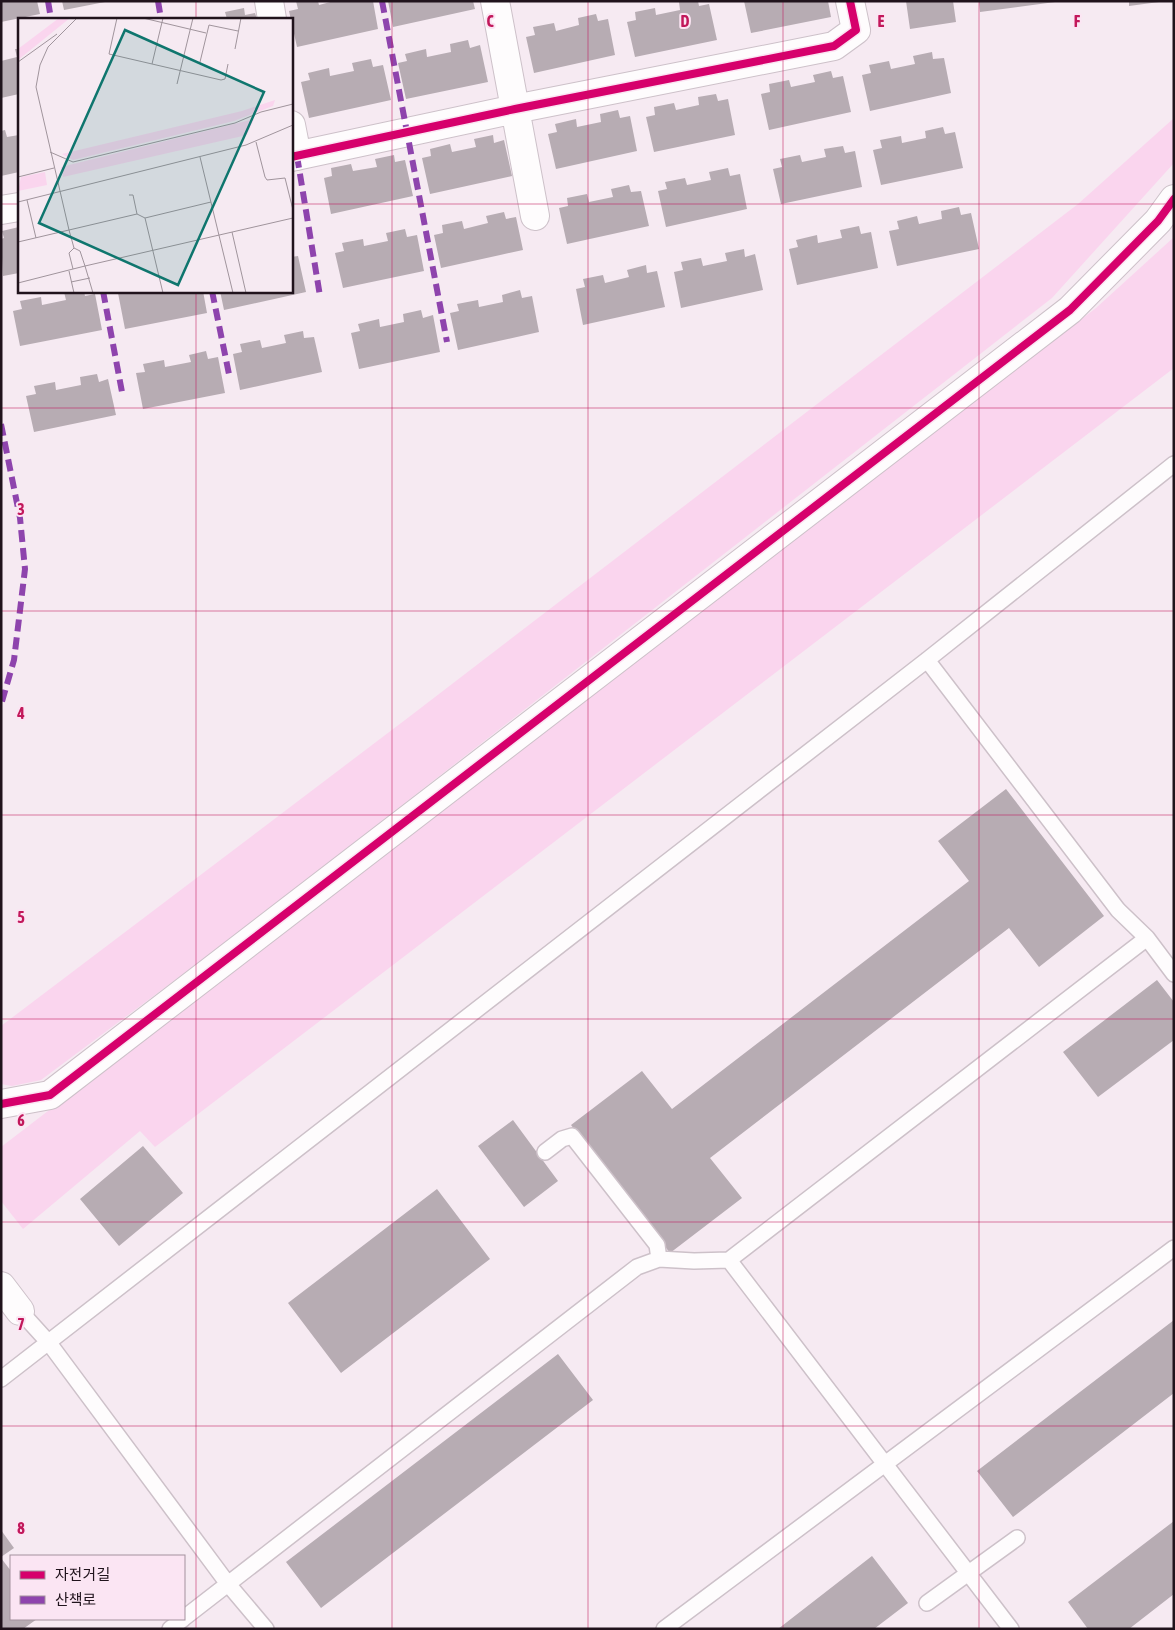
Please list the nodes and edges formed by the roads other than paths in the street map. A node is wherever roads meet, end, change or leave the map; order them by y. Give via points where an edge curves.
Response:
1 (268, 1) edge
2 (495, 1) edge
3 (850, 1) edge
4 (272, 18) edge
5 (515, 109) junction
6 (292, 136) edge
7 (294, 156) edge
8 (1174, 199) edge
9 (18, 207) edge
10 (1, 210) edge
11 (535, 216) dead end
12 (1174, 464) edge
13 (927, 660) junction
14 (1147, 938) junction
15 (1174, 974) edge
16 (1, 1104) edge
17 (544, 1152) dead end
18 (1174, 1248) edge
19 (659, 1259) junction
20 (730, 1260) junction
21 (1, 1286) edge
22 (20, 1311) joint
23 (49, 1343) junction
24 (1, 1379) edge
25 (884, 1463) junction
26 (1016, 1538) dead end
27 (968, 1573) junction
28 (228, 1584) junction
29 (927, 1603) dead end
30 (185, 1616) edge
31 (181, 1620) edge
32 (170, 1629) edge
33 (266, 1629) edge
34 (664, 1629) edge
35 (1011, 1629) edge

1 - 4 street
2 - 5 street
3 - 5 street via 856,30 834,46
5 - 7 street
5 - 11 street
6 - 7 street
8 - 16 street via 1158,221 1070,310 50,1095
9 - 10 street
12 - 13 lane
13 - 14 lane via 1118,910
13 - 23 lane
14 - 15 lane
14 - 20 lane
17 - 19 lane via 572,1136 657,1245
18 - 25 lane
19 - 20 lane
19 - 28 lane via 637,1267
20 - 25 lane
21 - 22 street
22 - 23 lane
23 - 24 lane
23 - 28 lane
25 - 27 lane
25 - 34 lane
26 - 27 lane
27 - 29 lane
27 - 35 lane
28 - 30 lane
28 - 33 lane
31 - 32 lane

